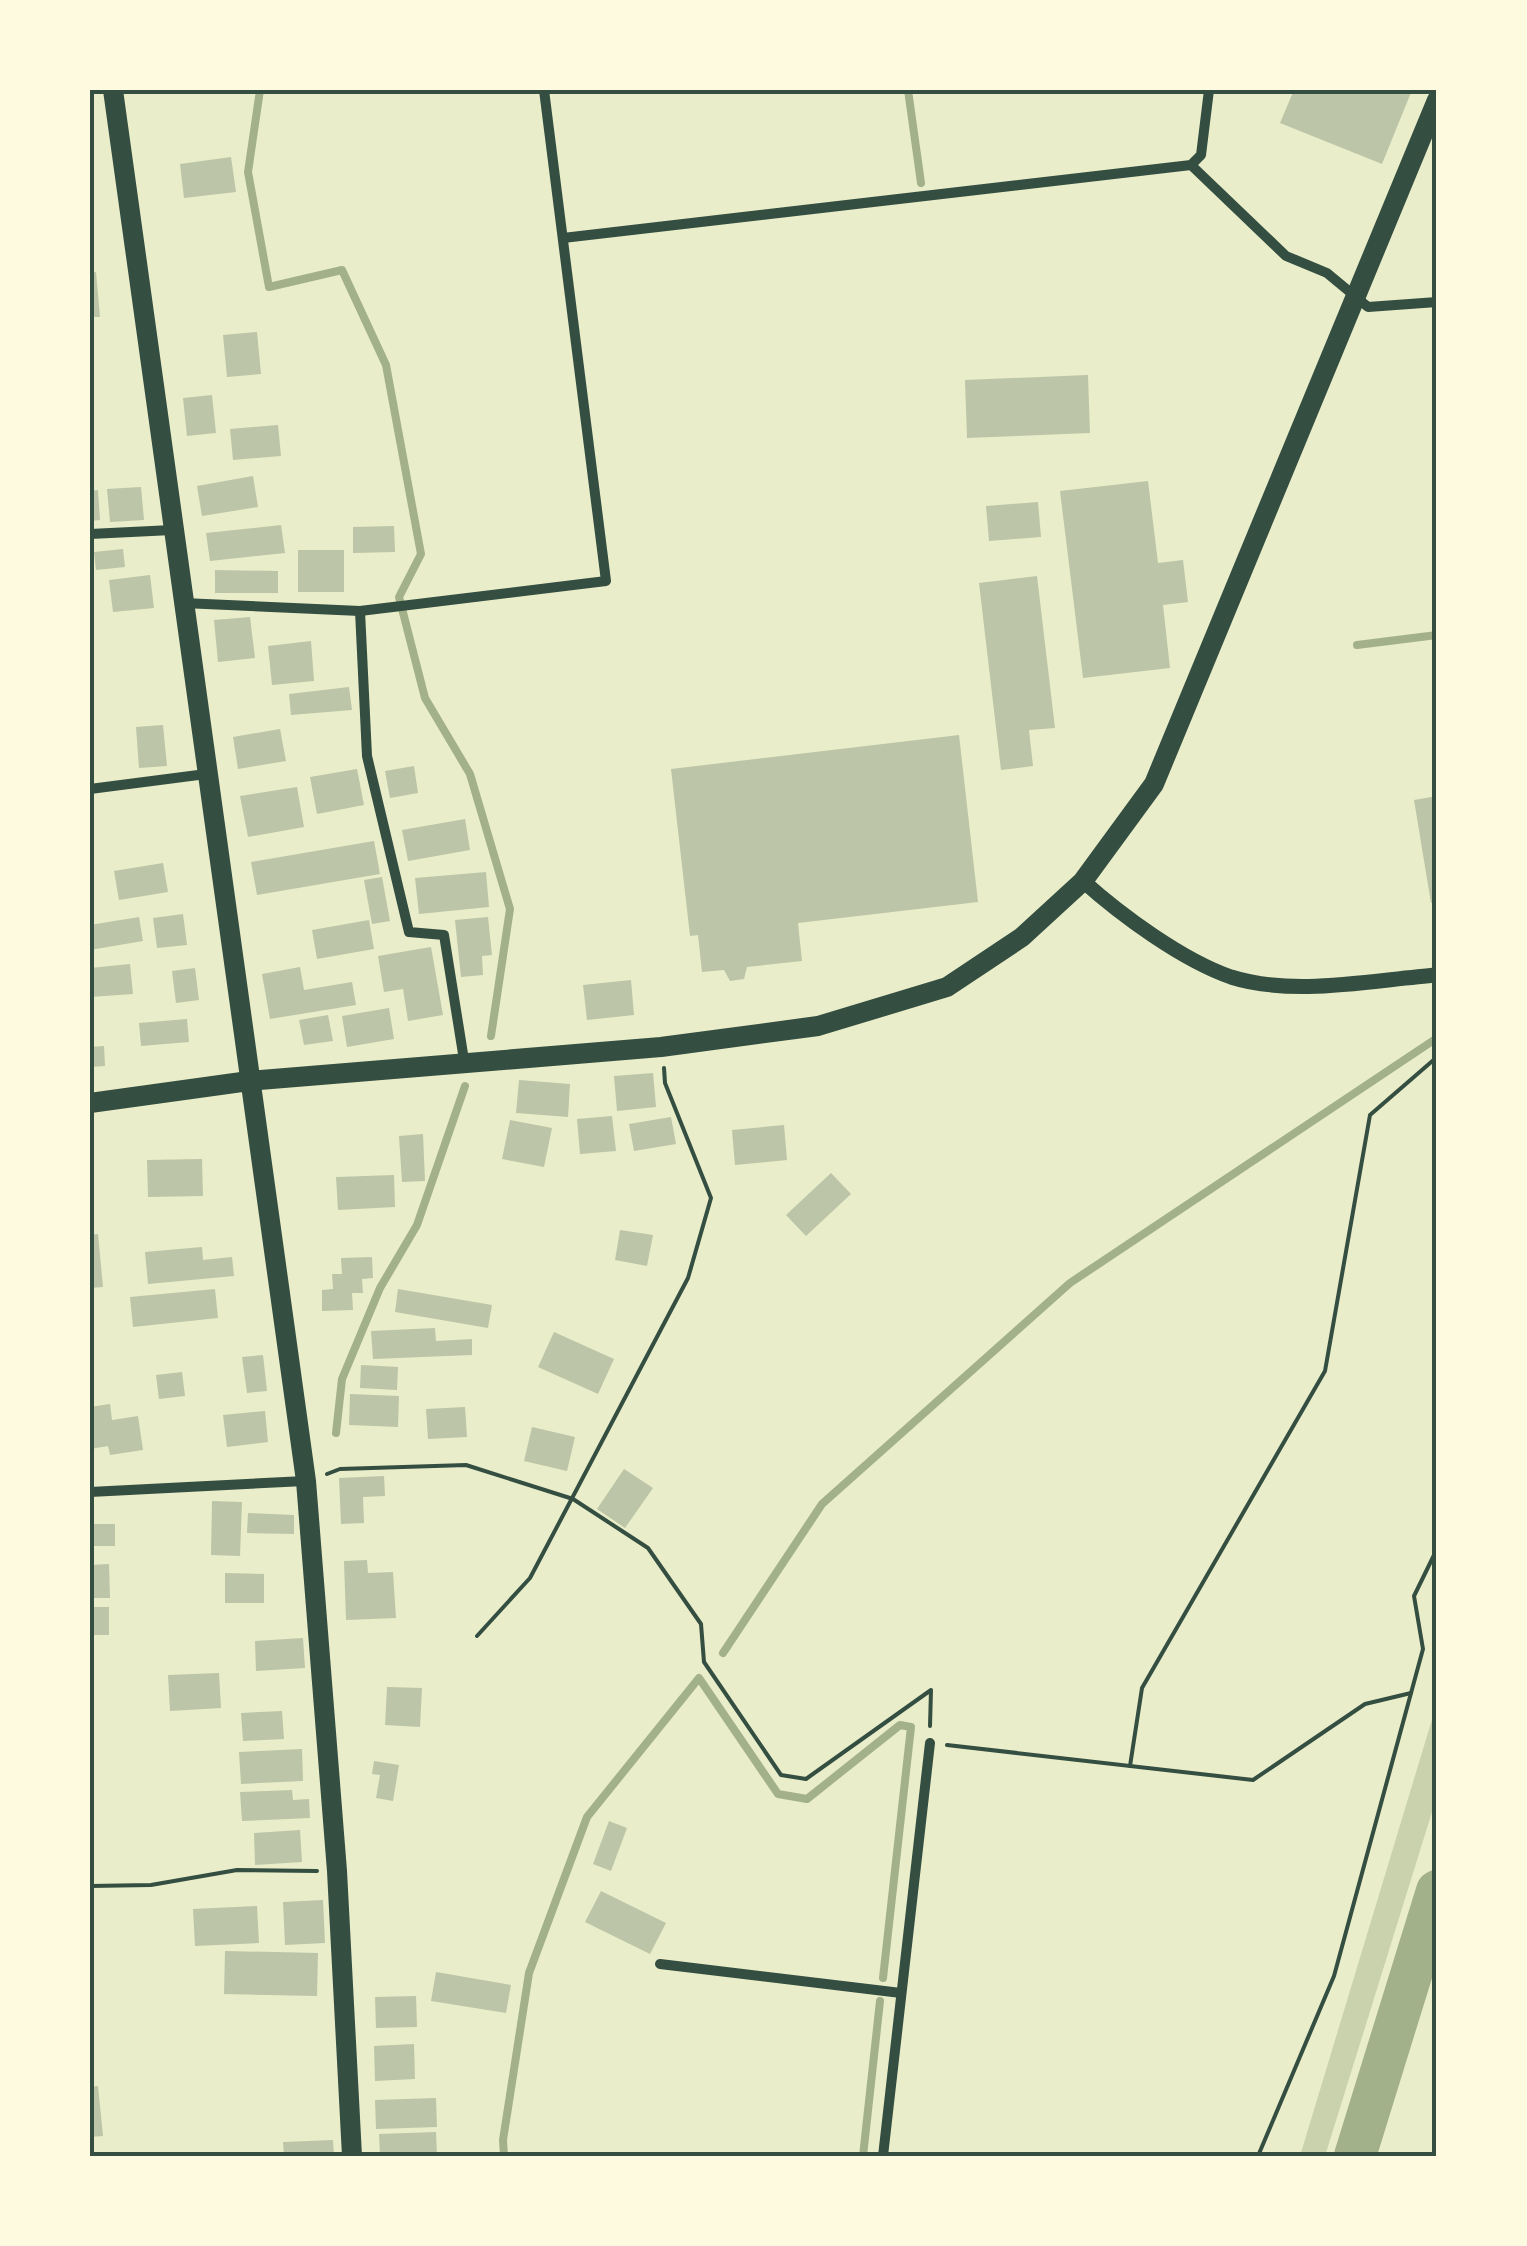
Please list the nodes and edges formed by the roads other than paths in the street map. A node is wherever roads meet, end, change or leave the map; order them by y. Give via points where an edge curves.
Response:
1 (113, 90) edge
2 (544, 90) edge
3 (1209, 90) edge
4 (1437, 100) edge
5 (1191, 165) junction
6 (563, 238) junction
7 (1356, 300) junction
8 (1437, 302) edge
9 (172, 530) junction
10 (90, 534) edge
11 (182, 604) junction
12 (360, 611) junction
13 (206, 774) junction
14 (90, 789) edge
15 (1083, 881) junction
16 (1437, 975) edge
17 (464, 1060) junction
18 (249, 1080) junction
19 (90, 1103) edge
20 (306, 1481) junction
21 (90, 1492) edge
22 (930, 1743) road end
23 (660, 1964) dead end
24 (902, 1994) junction
25 (352, 2156) edge
26 (883, 2156) edge

1 - 9 main road
2 - 6 street
3 - 5 street via 1201,155
4 - 7 main road
5 - 6 street
5 - 7 street via 1286,256 1327,272
6 - 12 street via 606,581
7 - 8 street via 1386,309
7 - 15 main road via 1154,784
9 - 10 street
9 - 11 main road
11 - 12 street
11 - 13 main road
12 - 17 street via 367,756 409,932 444,935
13 - 14 street
13 - 18 main road
15 - 16 street via 1128,921 1231,977 1302,986
15 - 17 main road via 1022,937 947,986 818,1026 661,1047
17 - 18 main road
18 - 19 main road
18 - 20 main road
20 - 21 street
20 - 25 main road
22 - 24 street
23 - 24 street
24 - 26 street

